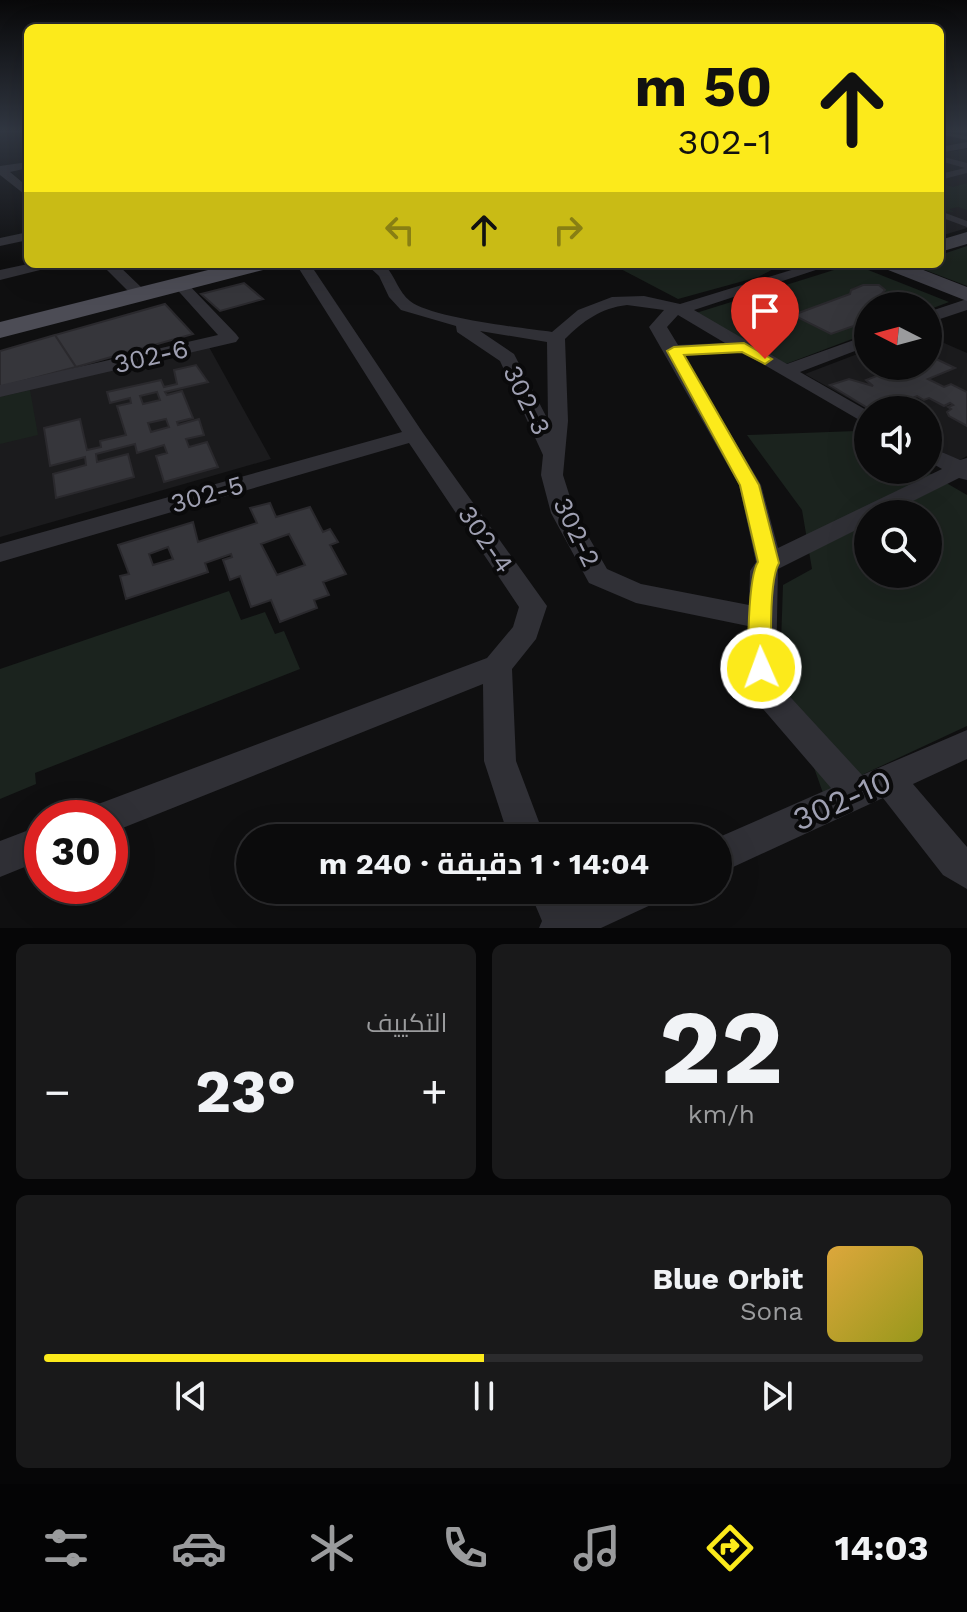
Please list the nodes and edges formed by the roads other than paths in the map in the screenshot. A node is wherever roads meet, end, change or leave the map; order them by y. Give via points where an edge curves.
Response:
1 (944, 215) edge
2 (967, 224) edge
3 (24, 237) edge
4 (967, 238) edge
5 (0, 242) edge
6 (944, 245) edge
7 (30, 268) edge
8 (112, 268) edge
9 (204, 268) edge
10 (243, 268) edge
11 (311, 268) edge
12 (380, 268) edge
13 (814, 268) edge
14 (900, 268) edge
15 (0, 275) edge
16 (180, 284) junction
17 (133, 287) junction
18 (967, 295) edge
19 (967, 304) edge
20 (680, 309) junction
21 (942, 313) edge
22 (0, 321) edge
23 (455, 322) junction
24 (0, 330) edge
25 (556, 338) junction
26 (854, 345) edge
27 (744, 347) junction
28 (674, 351) junction
29 (785, 371) junction
30 (0, 391) edge
31 (854, 411) edge
32 (414, 435) junction
33 (555, 456) junction
34 (942, 459) edge
35 (964, 469) edge
36 (0, 553) edge
37 (769, 563) junction
38 (761, 618) junction
39 (497, 666) junction
40 (967, 744) edge
41 (872, 786) junction
42 (128, 809) edge
43 (522, 824) edge
44 (24, 849) edge
45 (732, 850) edge
46 (0, 859) edge
47 (967, 871) edge
48 (553, 904) edge
49 (612, 904) edge
50 (562, 927) edge

1 - 2 street
3 - 5 street
4 - 6 main road
7 - 15 street
8 - 17 street
9 - 17 main road
10 - 16 main road
11 - 32 street, 302-4
12 - 23 street via 407,307
13 - 20 street
14 - 18 main road
16 - 24 main road
16 - 30 street, 302-6 via 230,338
17 - 22 main road
19 - 21 street
20 - 25 street via 656,301 614,301 593,306
20 - 27 street
20 - 28 street via 658,327
23 - 25 street
23 - 33 street, 302-3 via 508,358
25 - 33 street, 302-2
26 - 29 street
27 - 28 street
27 - 29 street
28 - 37 street via 750,485
29 - 31 street
32 - 36 street, 302-5
32 - 39 street, 302-4 via 533,606 526,631
33 - 38 street, 302-2 via 552,475 563,513 598,576 636,593
34 - 35 street
35 - 37 street
37 - 38 street via 763,571
38 - 41 street via 761,668 769,694
39 - 42 street
39 - 43 street via 500,761
40 - 41 street, 302-10
41 - 45 street, 302-10
41 - 47 street
44 - 46 street
48 - 50 street
49 - 50 street

